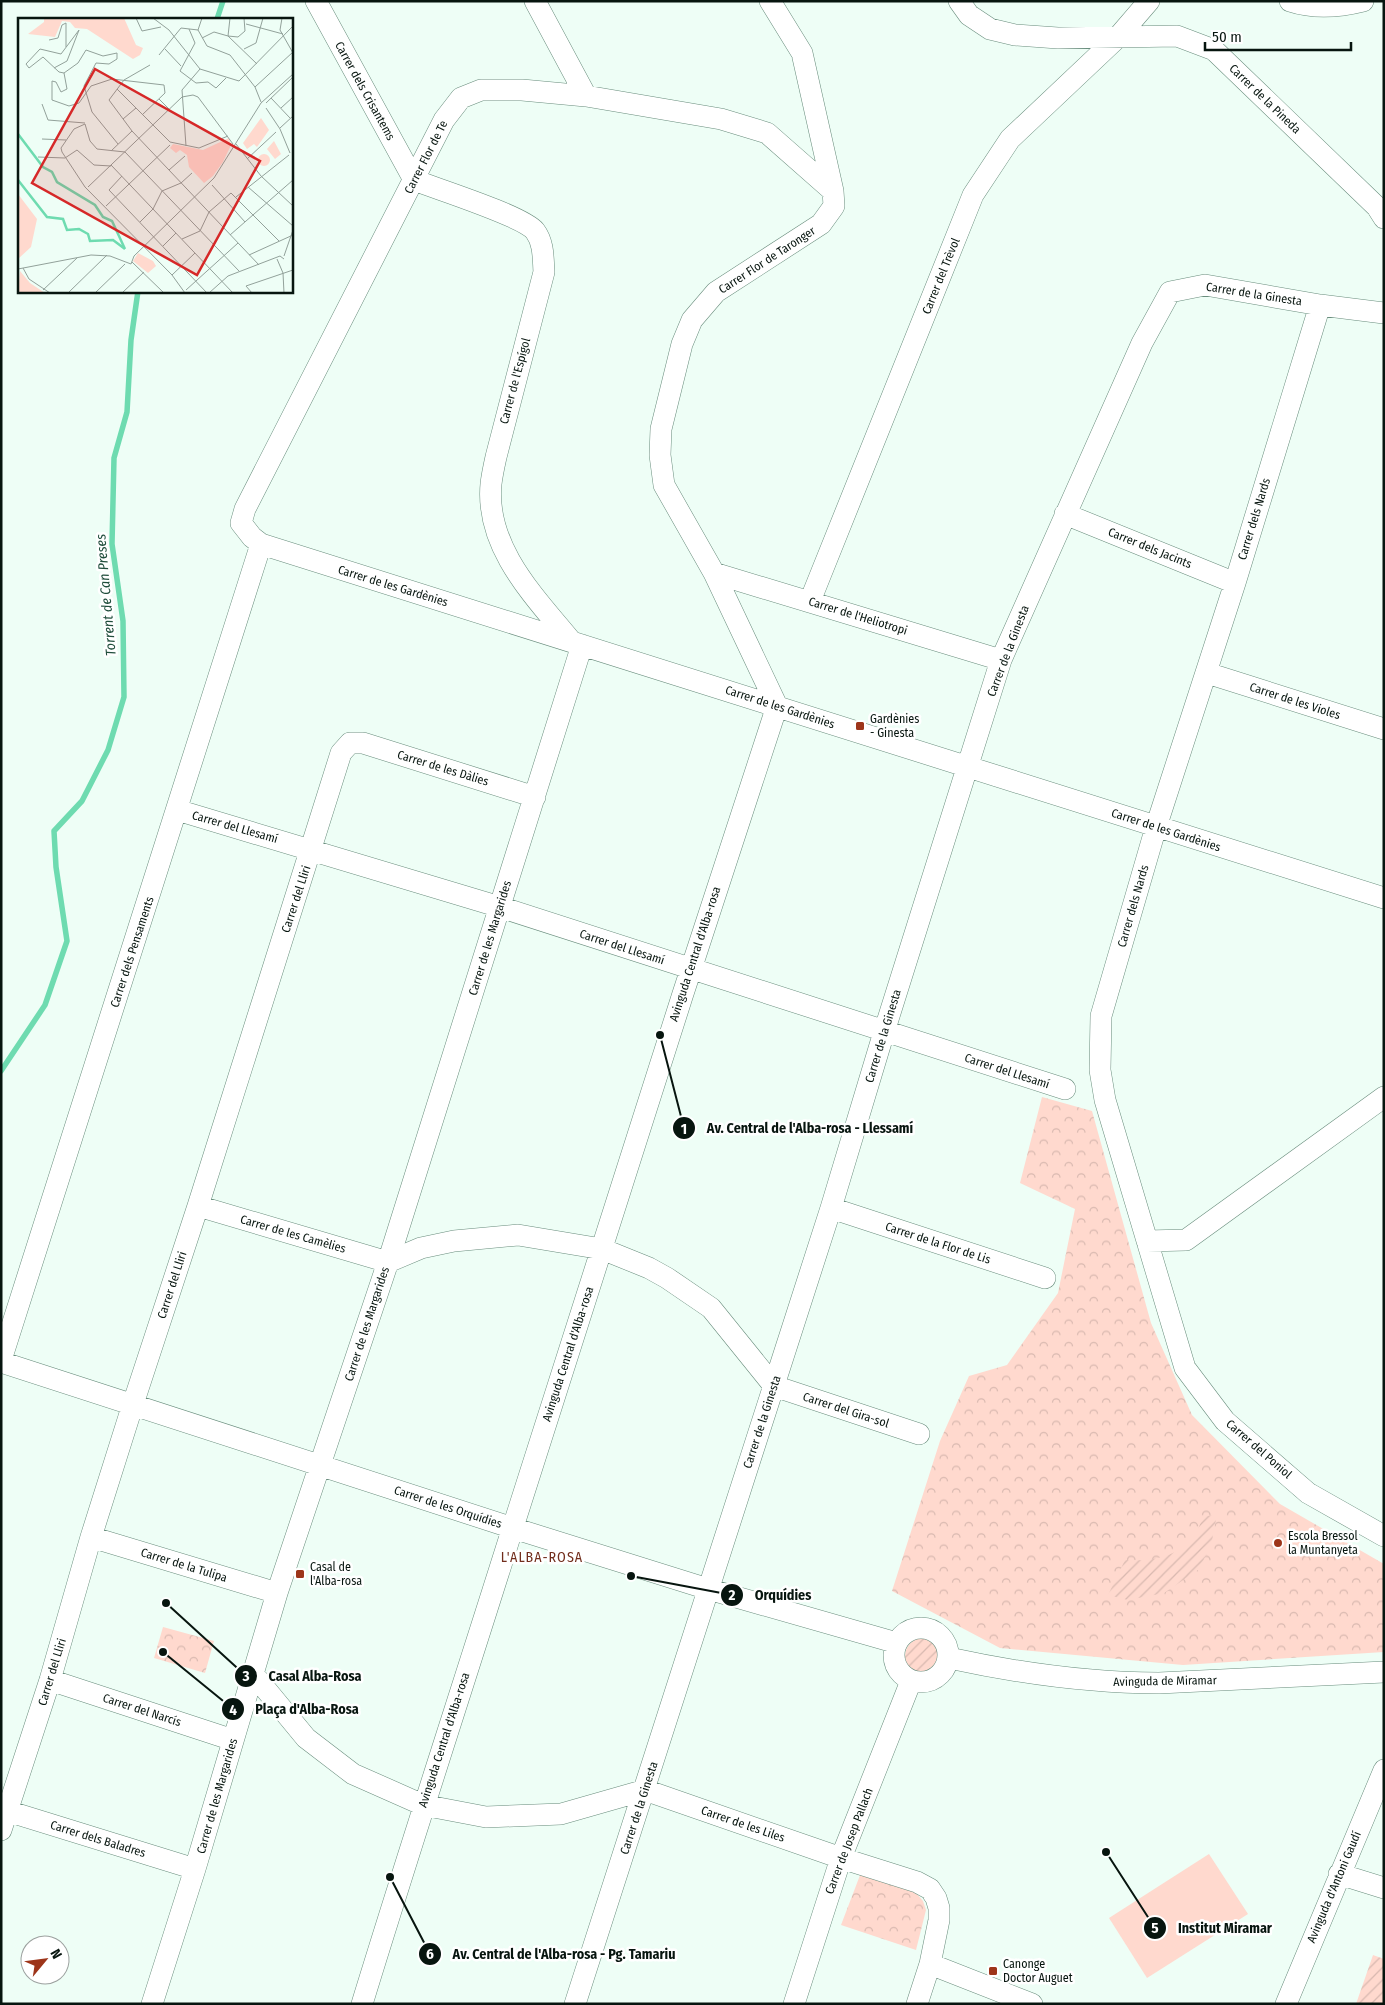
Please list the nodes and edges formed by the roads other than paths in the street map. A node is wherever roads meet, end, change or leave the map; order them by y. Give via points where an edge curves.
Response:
1 (316, 1) edge
2 (535, 1) edge
3 (770, 1) edge
4 (959, 1) edge
5 (1149, 1) edge
6 (1290, 1) edge
7 (1364, 1) edge
8 (1118, 37) junction
9 (586, 96) junction
10 (414, 180) junction
11 (834, 190) junction
12 (1384, 218) edge
13 (1320, 305) junction
14 (1384, 313) edge
15 (1065, 514) junction
16 (261, 544) junction
17 (714, 573) junction
18 (1235, 583) junction
19 (810, 601) junction
20 (577, 643) junction
21 (1001, 660) junction
22 (1207, 673) junction
23 (777, 706) junction
24 (1384, 729) edge
25 (350, 743) joint
26 (967, 766) junction
27 (535, 797) junction
28 (177, 810) junction
29 (1156, 827) junction
30 (311, 849) junction
31 (1384, 898) edge
32 (500, 907) junction
33 (690, 969) junction
34 (884, 1032) junction
35 (1065, 1089) dead end
36 (1384, 1097) edge
37 (198, 1206) junction
38 (831, 1208) junction
39 (1147, 1241) junction
40 (602, 1250) junction
41 (388, 1262) junction
42 (1045, 1278) dead end
43 (1, 1361) edge
44 (774, 1386) junction
45 (133, 1404) junction
46 (919, 1434) dead end
47 (320, 1466) junction
48 (513, 1528) junction
49 (1384, 1536) edge
50 (91, 1538) junction
51 (708, 1589) junction
52 (277, 1593) junction
53 (897, 1643) junction
54 (949, 1658) junction
55 (1384, 1672) edge
56 (254, 1676) junction
57 (50, 1680) junction
58 (910, 1681) junction
59 (234, 1740) junction
60 (1384, 1770) edge
61 (645, 1790) junction
62 (423, 1805) junction
63 (3, 1816) edge
64 (841, 1858) junction
65 (196, 1869) junction
66 (1339, 1874) junction
67 (1384, 1888) edge
68 (930, 1964) junction
69 (152, 2004) edge
70 (362, 2004) edge
71 (575, 2004) edge
72 (794, 2004) edge
73 (917, 2004) edge
74 (1032, 2004) edge
75 (1286, 2004) edge

1 - 10 street, Carrer dels Crisantems
2 - 9 street
3 - 11 street, Carrer Flor de Taronger via 802,53
4 - 8 street, Carrer de la Pineda via 969,15 990,29 1015,35
5 - 8 street, Carrer del Trèvol
6 - 7 street via 1343,6
8 - 12 street, Carrer de la Pineda via 1177,36 1214,50 1377,207
8 - 19 street, Carrer del Trèvol via 1010,139 973,195
9 - 10 street, Carrer Flor de Te via 481,90 461,98 444,120
9 - 11 street, Carrer Flor de Te via 721,119 768,133
10 - 16 street, Carrer Flor de Te via 245,509 241,524
10 - 20 street, Carrer de l'Espígol via 516,218 534,230 542,247 544,272 491,485 494,518 520,580
11 - 17 street, Carrer Flor de Taronger via 834,206 821,224 716,292 692,320 682,344 661,429 664,484
13 - 14 street, Carrer de la Ginesta
13 - 15 street, Carrer de la Ginesta via 1205,285 1170,292 1142,343
13 - 18 street, Carrer dels Nards
15 - 18 street, Carrer dels Jacints
15 - 21 street, Carrer de la Ginesta
16 - 20 street, Carrer de les Gardènies
16 - 28 street, Carrer dels Pensaments
17 - 19 street, Carrer de l'Heliotropi
17 - 23 street, Carrer Flor de Taronger
18 - 22 street, Carrer dels Nards
19 - 21 street, Carrer de l'Heliotropi
20 - 23 street, Carrer de les Gardènies
20 - 27 street, Carrer de les Margarides
21 - 26 street, Carrer de la Ginesta
22 - 24 street, Carrer de les Violes
22 - 29 street, Carrer dels Nards
23 - 26 street, Carrer de les Gardènies
23 - 33 street, Avinguda Central d'Alba-rosa
25 - 27 street, Carrer de les Dàlies via 363,743
25 - 30 street, Carrer del Lliri via 341,754
26 - 29 street, Carrer de les Gardènies
26 - 34 street, Carrer de la Ginesta
27 - 32 street, Carrer de les Margarides
28 - 30 street, Carrer del Llesamí
28 - 43 street, Carrer dels Pensaments
29 - 31 street, Carrer de les Gardènies
29 - 39 street, Carrer dels Nards via 1101,1016 1100,1070 1105,1100
30 - 32 street, Carrer del Llesamí
30 - 37 street, Carrer del Lliri
32 - 33 street, Carrer del Llesamí
32 - 41 street, Carrer de les Margarides
33 - 34 street, Carrer del Llesamí
33 - 40 street, Avinguda Central d'Alba-rosa
34 - 35 street, Carrer del Llesamí
34 - 38 street, Carrer de la Ginesta
36 - 39 street via 1186,1240
37 - 41 street, Carrer de les Camèlies
37 - 45 street, Carrer del Lliri
38 - 42 street, Carrer de la Flor de Lis
38 - 44 street, Carrer de la Ginesta
39 - 49 street, Carrer del Poniol via 1185,1368 1225,1421 1308,1493
40 - 41 street via 518,1235 454,1241 421,1248
40 - 44 street via 661,1275 711,1308
40 - 48 street, Avinguda Central d'Alba-rosa
41 - 47 street, Carrer de les Margarides
43 - 45 street, Carrer de les Orquídies
44 - 46 street, Carrer del Gira-sol
44 - 51 street, Carrer de la Ginesta
45 - 47 street, Carrer de les Orquídies
45 - 50 street, Carrer del Lliri
47 - 48 street, Carrer de les Orquídies
47 - 52 street, Carrer de les Margarides
48 - 51 street, Carrer de les Orquídies
48 - 62 street, Avinguda Central d'Alba-rosa
50 - 52 street, Carrer de la Tulipa
50 - 57 street, Carrer del Lliri
51 - 53 street, Carrer de les Orquídies
51 - 61 street, Carrer de la Ginesta
52 - 56 street, Carrer de les Margarides
53 - 54 street via 910,1630 929,1629 944,1640
53 - 58 street via 894,1661 897,1669
54 - 55 street, Avinguda de Miramar via 991,1667 1121,1683
54 - 58 street via 945,1670 936,1679 923,1683
56 - 59 street, Carrer de les Margarides
56 - 62 street via 306,1738 345,1768
57 - 59 street, Carrer del Narcís
57 - 63 street, Carrer del Lliri
58 - 64 street, Carrer de Josep Pallach
59 - 65 street, Carrer de les Margarides
60 - 66 street, Avinguda d'Antoni Gaudí
61 - 62 street via 561,1814 486,1818
61 - 64 street, Carrer de les Liles
61 - 71 street, Carrer de la Ginesta
62 - 70 street, Avinguda Central d'Alba-rosa
63 - 65 street, Carrer dels Baladres
64 - 68 street, Carrer de les Liles via 930,1889 939,1908 939,1920
64 - 72 street, Carrer de Josep Pallach
65 - 69 street, Carrer de les Margarides
66 - 67 street
66 - 75 street, Avinguda d'Antoni Gaudí
68 - 73 street
68 - 74 street

